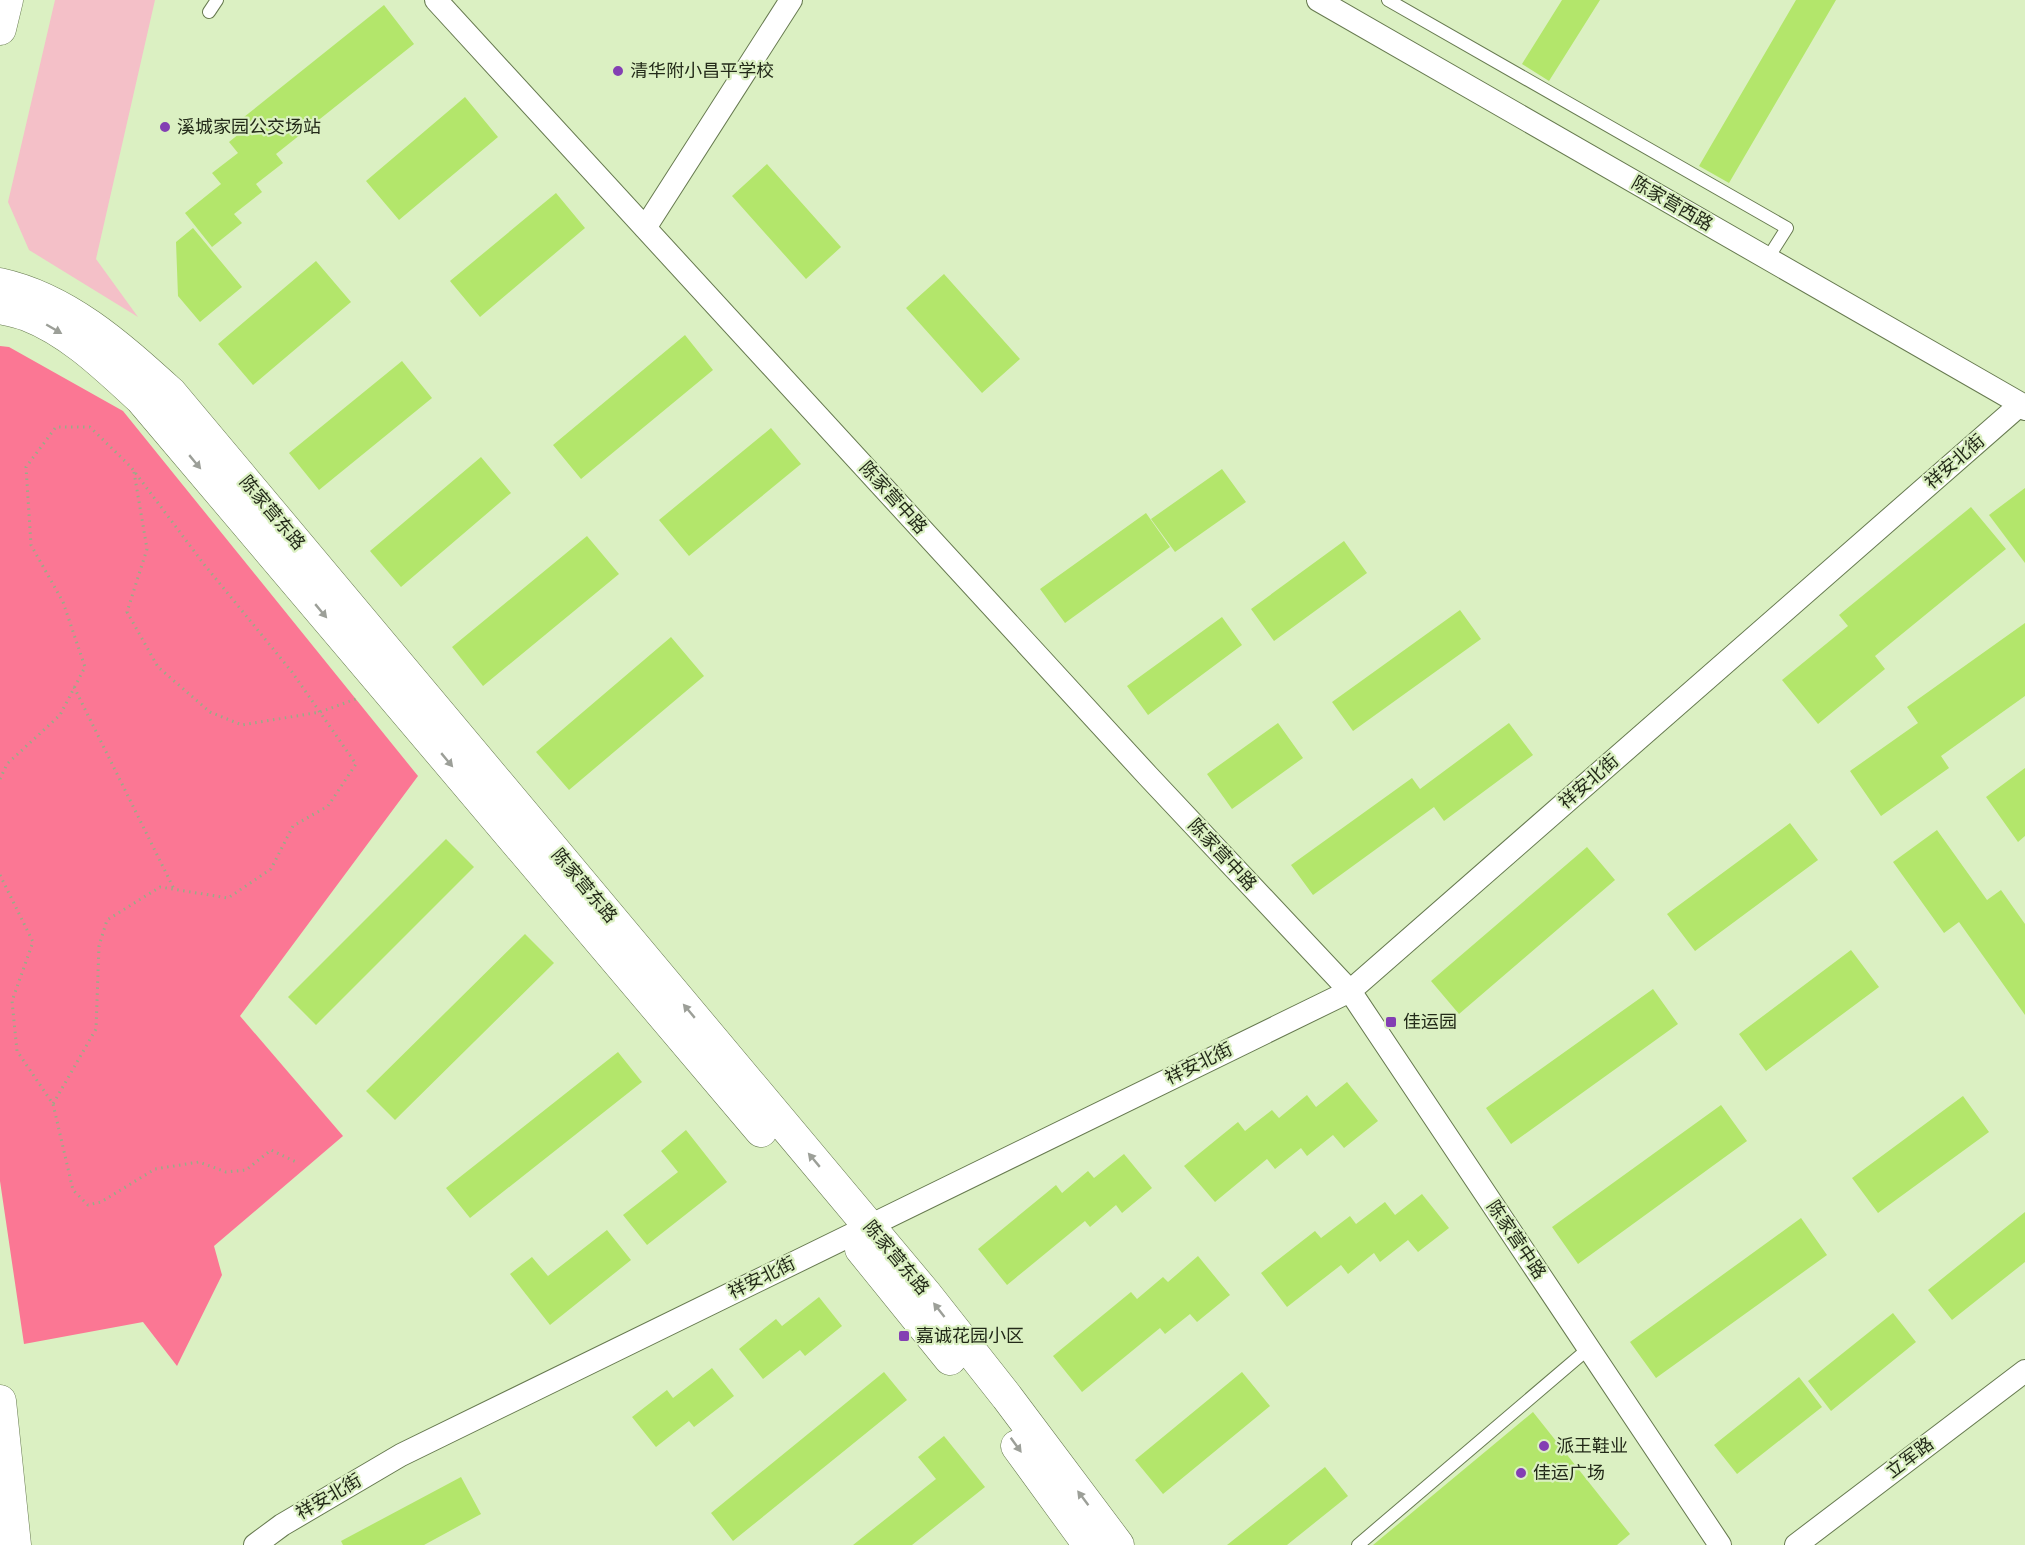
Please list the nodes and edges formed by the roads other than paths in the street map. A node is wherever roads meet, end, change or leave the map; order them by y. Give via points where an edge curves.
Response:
1 (7, 0) edge
2 (217, 0) edge
3 (436, 0) edge
4 (791, 0) edge
5 (1318, 0) edge
6 (1388, 0) edge
7 (209, 12) dead end
8 (0, 29) edge
9 (645, 228) junction
10 (1768, 258) junction
11 (0, 284) edge
12 (0, 308) edge
13 (2023, 406) edge
14 (1350, 991) junction
15 (859, 1230) junction
16 (1588, 1349) junction
17 (2025, 1371) edge
18 (0, 1401) edge
19 (15, 1545) edge
20 (255, 1545) edge
21 (1089, 1545) edge
22 (1118, 1545) edge
23 (1358, 1545) edge
24 (1720, 1545) edge
25 (1796, 1545) edge

1 - 8 street
2 - 7 lane
3 - 9 street, 陈家营中路
4 - 9 street
5 - 10 street, 陈家营西路
6 - 10 lane via 1787,228
9 - 14 street, 陈家营中路
10 - 13 street, 陈家营西路
15 -> 11 street, 陈家营东路 via 171,393 85,320 20,288
12 -> 15 street, 陈家营东路 via 57,330 96,358 141,399
13 - 14 street, 祥安北街
14 - 15 street, 祥安北街
14 - 16 street, 陈家营中路
15 - 20 street, 祥安北街 via 401,1455
15 -> 21 street, 陈家营东路
22 -> 15 street, 陈家营东路 via 925,1293
16 - 23 lane
16 - 24 street, 陈家营中路
17 - 25 street, 立军路
18 - 19 street

